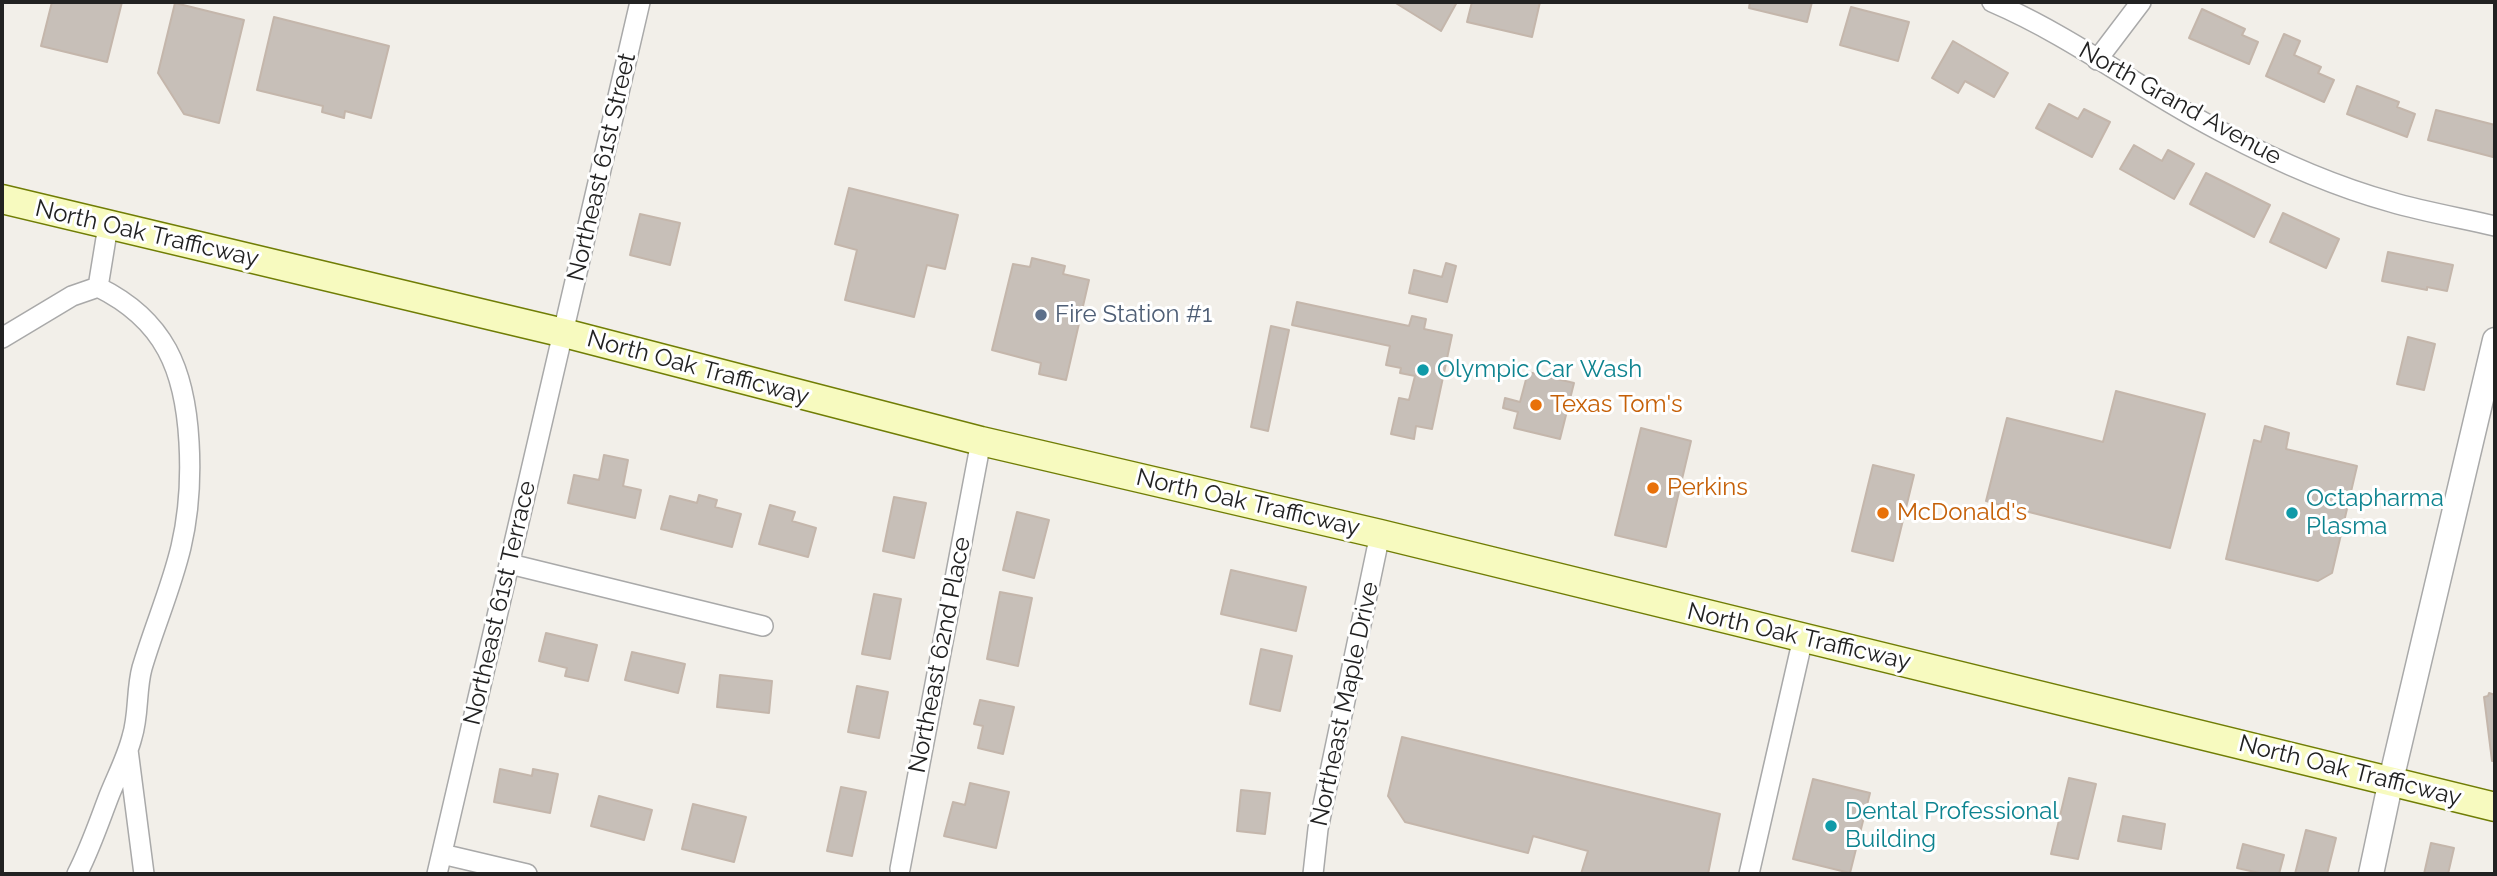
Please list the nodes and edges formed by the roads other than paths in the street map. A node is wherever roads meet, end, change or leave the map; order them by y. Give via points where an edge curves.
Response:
1 (640, 2) edge
2 (1992, 2) edge
3 (2141, 2) edge
4 (2097, 60) junction
5 (2, 199) edge
6 (108, 226) junction
7 (2495, 226) edge
8 (98, 286) junction
9 (564, 333) junction
10 (2, 338) edge
11 (2495, 340) edge
12 (981, 441) junction
13 (1380, 534) junction
14 (510, 564) junction
15 (763, 626) dead end
16 (1803, 638) junction
17 (128, 749) junction
18 (2390, 780) junction
19 (2495, 807) edge
20 (442, 854) junction
21 (900, 869) dead end
22 (77, 874) edge
23 (144, 874) edge
24 (437, 874) edge
25 (527, 874) edge
26 (1313, 874) edge
27 (1749, 874) edge
28 (2371, 874) edge

1 - 9 street, Northeast 61st Street
2 - 4 street, North Grand Avenue
3 - 4 street
4 - 7 street, North Grand Avenue via 2221,132 2299,169 2391,202
5 - 6 main road, North Oak Trafficway
6 - 8 street
6 - 9 main road, North Oak Trafficway
8 - 10 street via 72,296
8 - 17 street via 140,314 158,335 177,371 187,411 190,461 181,545 149,643
9 - 12 main road, North Oak Trafficway
9 - 14 street, Northeast 61st Terrace
11 - 18 street
12 - 13 main road, North Oak Trafficway
12 - 21 street, Northeast 62nd Place
13 - 16 main road, North Oak Trafficway
13 - 26 street, Northeast Maple Drive via 1318,830
14 - 15 street
14 - 20 street, Northeast 61st Terrace
16 - 18 main road, North Oak Trafficway
16 - 27 street
17 - 22 street
17 - 23 street
18 - 19 main road, North Oak Trafficway
18 - 28 street
20 - 24 street, Northeast 61st Terrace
20 - 25 street

